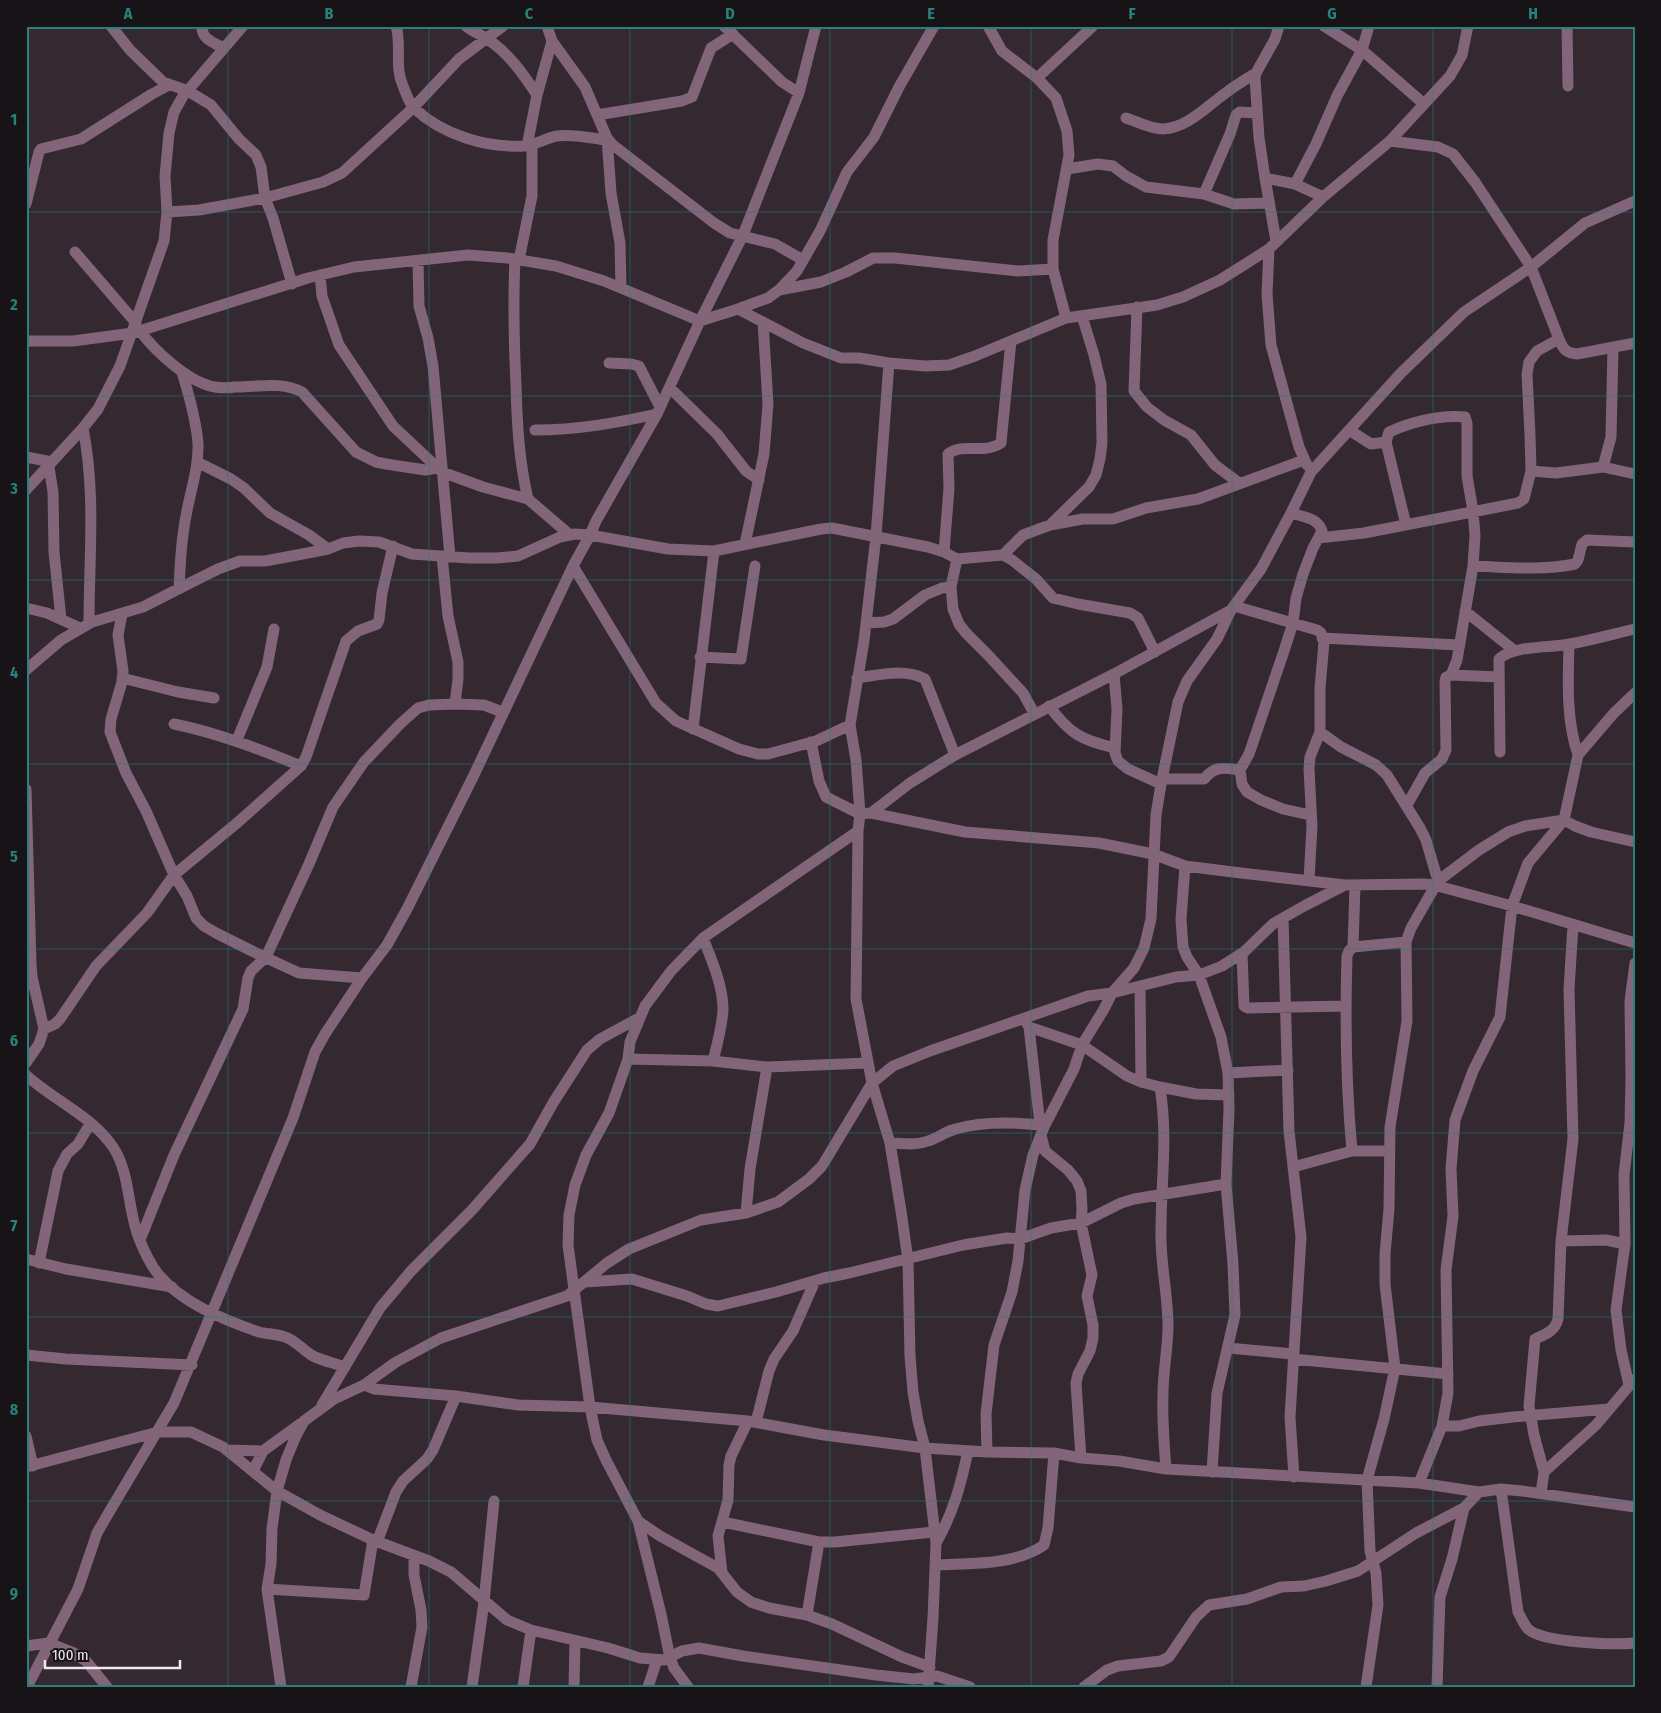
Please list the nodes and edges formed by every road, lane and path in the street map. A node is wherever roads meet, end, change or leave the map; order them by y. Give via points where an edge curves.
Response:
1 (111, 26) edge
2 (202, 26) edge
3 (243, 26) edge
4 (396, 26) edge
5 (466, 26) edge
6 (503, 26) edge
7 (547, 26) edge
8 (816, 26) edge
9 (934, 26) edge
10 (988, 26) edge
11 (1093, 26) edge
12 (1279, 26) edge
13 (1324, 26) edge
14 (1369, 26) edge
15 (1468, 26) edge
16 (1567, 26) edge
17 (728, 30) edge
18 (487, 39) junction
19 (552, 41) junction
20 (224, 48) junction
21 (1362, 50) junction
22 (1256, 73) junction
23 (1037, 78) junction
24 (169, 85) junction
25 (1568, 86) dead end
26 (188, 91) junction
27 (798, 93) junction
28 (537, 95) junction
29 (1424, 104) junction
30 (413, 108) junction
31 (1257, 113) junction
32 (597, 115) junction
33 (1126, 118) dead end
34 (607, 139) junction
35 (1390, 141) junction
36 (530, 145) junction
37 (1067, 169) junction
38 (1265, 178) junction
39 (1295, 184) junction
40 (1204, 194) junction
41 (265, 198) junction
42 (1323, 198) junction
43 (1635, 202) edge
44 (1270, 203) junction
45 (26, 204) edge
46 (167, 212) junction
47 (744, 235) junction
48 (1273, 245) junction
49 (75, 252) dead end
50 (517, 259) junction
51 (803, 260) junction
52 (418, 261) junction
53 (1531, 268) junction
54 (1053, 269) junction
55 (320, 275) junction
56 (292, 284) junction
57 (621, 288) junction
58 (779, 290) junction
59 (1138, 307) junction
60 (738, 309) junction
61 (1082, 316) junction
62 (1066, 318) junction
63 (700, 321) junction
64 (763, 322) junction
65 (136, 329) junction
66 (1559, 339) junction
67 (26, 341) edge
68 (1011, 341) junction
69 (1635, 343) edge
70 (1613, 347) junction
71 (609, 363) dead end
72 (889, 363) junction
73 (182, 372) junction
74 (670, 388) junction
75 (659, 411) junction
76 (83, 428) junction
77 (534, 430) dead end
78 (1349, 430) junction
79 (1386, 442) junction
80 (26, 457) edge
81 (1304, 460) junction
82 (197, 462) junction
83 (51, 464) junction
84 (1604, 467) junction
85 (440, 470) junction
86 (1530, 471) junction
87 (1311, 472) junction
88 (1635, 474) edge
89 (759, 480) junction
90 (1240, 483) junction
91 (26, 490) edge
92 (528, 498) junction
93 (1473, 511) junction
94 (1291, 513) junction
95 (1050, 525) junction
96 (1406, 525) junction
97 (570, 535) junction
98 (590, 535) junction
99 (876, 536) junction
100 (1319, 538) junction
101 (1635, 542) edge
102 (745, 544) junction
103 (393, 546) junction
104 (328, 549) junction
105 (714, 551) junction
106 (944, 552) junction
107 (1003, 555) junction
108 (446, 556) junction
109 (957, 559) junction
110 (572, 566) junction
111 (755, 566) dead end
112 (1473, 566) junction
113 (951, 587) junction
114 (179, 589) junction
115 (26, 608) edge
116 (1232, 608) junction
117 (1466, 611) junction
118 (122, 614) junction
119 (61, 619) junction
120 (1293, 623) junction
121 (866, 624) junction
122 (84, 626) junction
123 (274, 629) dead end
124 (1635, 629) edge
125 (1322, 638) junction
126 (1459, 645) junction
127 (1568, 645) junction
128 (1515, 651) junction
129 (1155, 652) junction
130 (700, 657) junction
131 (26, 670) edge
132 (1114, 674) junction
133 (1451, 675) junction
134 (1499, 677) junction
135 (122, 678) junction
136 (858, 678) junction
137 (1635, 693) edge
138 (214, 698) dead end
139 (455, 704) junction
140 (1049, 706) junction
141 (502, 712) junction
142 (1034, 713) junction
143 (174, 724) dead end
144 (850, 724) junction
145 (693, 729) junction
146 (1320, 732) junction
147 (237, 740) junction
148 (811, 742) junction
149 (1115, 748) junction
150 (1500, 752) dead end
151 (955, 755) junction
152 (1578, 755) junction
153 (301, 766) junction
154 (1240, 770) junction
155 (1161, 782) junction
156 (26, 789) edge
157 (1406, 805) junction
158 (866, 813) junction
159 (1310, 815) junction
160 (1564, 820) junction
161 (858, 831) junction
162 (1635, 842) edge
163 (1153, 854) junction
164 (1185, 866) junction
165 (174, 875) junction
166 (1309, 880) junction
167 (1436, 883) junction
168 (1350, 886) junction
169 (1512, 906) junction
170 (1283, 918) junction
171 (1574, 925) junction
172 (703, 938) junction
173 (1406, 942) junction
174 (1635, 943) edge
175 (1353, 947) junction
176 (1242, 953) junction
177 (266, 957) junction
178 (28, 958) edge
179 (1635, 963) edge
180 (1199, 975) junction
181 (362, 978) junction
182 (1140, 986) junction
183 (1112, 993) junction
184 (1286, 1006) junction
185 (1346, 1006) junction
186 (639, 1018) junction
187 (1027, 1023) junction
188 (44, 1030) junction
189 (615, 1030) junction
190 (630, 1042) junction
191 (1082, 1045) junction
192 (628, 1059) junction
193 (713, 1061) junction
194 (26, 1063) edge
195 (868, 1063) junction
196 (767, 1067) junction
197 (1288, 1070) junction
198 (1228, 1072) junction
199 (27, 1077) edge
200 (1142, 1082) junction
201 (872, 1083) junction
202 (1160, 1087) junction
203 (1229, 1095) junction
204 (1632, 1106) edge
205 (90, 1124) junction
206 (1041, 1129) junction
207 (890, 1143) junction
208 (1352, 1151) junction
209 (1389, 1152) junction
210 (1293, 1167) junction
211 (1226, 1184) junction
212 (1161, 1194) junction
213 (746, 1213) junction
214 (1081, 1223) junction
215 (1020, 1239) junction
216 (140, 1240) junction
217 (1561, 1241) junction
218 (1625, 1244) junction
219 (26, 1259) edge
220 (908, 1260) junction
221 (39, 1263) junction
222 (814, 1281) junction
223 (585, 1282) junction
224 (172, 1287) junction
225 (575, 1289) junction
226 (212, 1314) junction
227 (1228, 1348) junction
228 (26, 1355) edge
229 (1293, 1356) junction
230 (192, 1365) junction
231 (345, 1367) junction
232 (1395, 1368) junction
233 (1448, 1374) junction
234 (1632, 1382) edge
235 (364, 1385) junction
236 (456, 1396) junction
237 (590, 1407) junction
238 (320, 1408) junction
239 (1609, 1409) junction
240 (1530, 1417) junction
241 (304, 1422) junction
242 (752, 1422) junction
243 (1442, 1426) junction
244 (158, 1432) junction
245 (26, 1436) edge
246 (925, 1448) junction
247 (227, 1450) junction
248 (263, 1451) junction
249 (968, 1451) junction
250 (987, 1452) junction
251 (1054, 1453) junction
252 (1081, 1458) junction
253 (29, 1466) edge
254 (1166, 1469) junction
255 (253, 1471) junction
256 (1212, 1472) junction
257 (1544, 1472) junction
258 (1294, 1477) junction
259 (1367, 1480) junction
260 (1419, 1483) junction
261 (1500, 1489) junction
262 (277, 1491) junction
263 (1479, 1492) junction
264 (1541, 1493) junction
265 (494, 1501) dead end
266 (1635, 1507) edge
267 (1464, 1508) junction
268 (638, 1521) junction
269 (723, 1522) junction
270 (935, 1538) junction
271 (375, 1541) junction
272 (819, 1542) junction
273 (414, 1556) junction
274 (1372, 1562) junction
275 (935, 1565) junction
276 (722, 1573) junction
277 (267, 1588) junction
278 (484, 1602) junction
279 (807, 1615) junction
280 (531, 1630) junction
281 (575, 1641) junction
282 (48, 1643) junction
283 (1635, 1643) edge
284 (26, 1646) edge
285 (670, 1658) junction
286 (657, 1660) junction
287 (929, 1676) edge
288 (27, 1687) edge
289 (106, 1687) edge
290 (281, 1687) edge
291 (411, 1687) edge
292 (472, 1687) edge
293 (523, 1687) edge
294 (574, 1687) edge
295 (648, 1687) edge
296 (688, 1687) edge
297 (970, 1687) edge
298 (1084, 1687) edge
299 (1366, 1687) edge
300 (1437, 1687) edge

1 - 24 street via 150,70
2 - 20 street via 205,38
3 - 20 street
4 - 30 street via 398,74
5 - 18 street
6 - 18 street
7 - 19 street
8 - 27 street
9 - 51 street via 874,137 847,172
10 - 23 street via 1002,51
11 - 23 street
12 - 22 street
13 - 21 street
14 - 21 street
15 - 29 street via 1462,55 1450,76
16 - 25 street
17 - 27 street via 782,82
17 - 32 street via 711,48 692,97
18 - 28 street via 513,62
18 - 30 street via 460,59
19 - 28 street
19 - 32 street via 585,87
20 - 26 street
21 - 29 street
21 - 39 street
22 - 31 street
22 - 33 street via 1178,126 1151,127
23 - 37 street via 1056,98 1067,131
24 - 26 street
24 - 45 street via 81,139 41,149
26 - 41 street via 211,105 256,156 261,167
26 - 46 street via 174,112 169,133 165,176
27 - 47 street
28 - 36 street
29 - 35 street
30 - 36 street via 440,127 472,140
30 - 41 street via 342,173 324,182
31 - 38 street
31 - 40 street via 1240,112 1236,115
32 - 34 street
34 - 36 street via 558,136
34 - 47 street via 714,223 730,233
34 - 57 street via 611,193 620,243
35 - 42 street
35 - 53 street via 1438,147 1453,154
36 - 50 street via 532,196
37 - 40 street via 1098,164 1113,166 1146,186
37 - 54 street via 1054,240
38 - 39 street
38 - 44 street
39 - 42 street
40 - 44 street via 1234,204
41 - 46 street via 199,210
41 - 56 street
42 - 48 street
43 - 53 street via 1585,223
44 - 48 street
46 - 65 street via 164,241
47 - 51 street via 774,244
47 - 63 street
48 - 59 street via 1220,280 1183,298
48 - 81 street via 1267,294 1271,346
49 - 65 street
50 - 52 street via 468,256
50 - 57 street via 556,266
50 - 92 street via 513,311 517,413 521,471
51 - 58 street
52 - 55 street via 354,267
52 - 85 street via 419,306 433,366
53 - 66 street
53 - 78 street via 1464,312 1401,373
54 - 58 street via 1018,271 873,258 821,282
54 - 62 street
55 - 56 street
55 - 85 street via 322,296 339,345 393,426
56 - 65 street
57 - 63 street
58 - 60 street via 768,298
59 - 61 street
59 - 90 street via 1134,391 1146,407 1190,435 1216,465
60 - 63 street
60 - 64 street
61 - 62 street
61 - 95 street via 1101,384 1100,459 1089,487
62 - 68 street
63 - 74 street
64 - 72 street via 841,358
64 - 89 street via 768,404
65 - 67 street via 73,341
65 - 73 street
65 - 76 street via 98,409
66 - 70 street via 1568,353
66 - 86 street via 1537,351 1529,362
68 - 72 street via 950,365
68 - 106 street via 1001,443 993,448 953,450 948,454
69 - 70 street
70 - 84 street via 1611,437
71 - 75 street via 639,366
72 - 99 street
73 - 82 street via 192,406 198,444
73 - 85 street via 215,388 292,386 302,392 356,452 376,462 419,470
74 - 75 street
74 - 89 street via 717,434 746,471
75 - 77 street via 605,425
75 - 98 street
76 - 83 street
76 - 122 street via 92,501
78 - 79 street via 1371,444
78 - 87 street
79 - 93 street via 1389,432 1398,428 1431,419 1465,417 1467,476
79 - 96 street
80 - 83 street
81 - 87 street
81 - 90 street
82 - 104 street via 230,478 270,513 309,534
82 - 114 street via 185,519
83 - 91 street
83 - 119 street via 54,552
84 - 86 street via 1556,473
84 - 88 street
85 - 92 street via 483,487
85 - 108 street
86 - 93 street via 1524,498 1518,503
87 - 94 street
89 - 102 street
90 - 95 street via 1198,499 1146,508 1113,519 1083,519
92 - 97 street
93 - 96 street
93 - 112 street
94 - 100 street via 1315,520 1322,531
94 - 116 street via 1261,569
95 - 107 street via 1023,536
96 - 100 street
97 - 98 street
97 - 108 street via 518,556
98 - 105 street via 668,549
98 - 110 street
99 - 102 street via 832,528
99 - 106 street
99 - 121 street
100 - 120 street via 1303,574
101 - 112 street via 1588,540 1582,544 1575,564 1566,566
102 - 105 street
103 - 104 street via 359,541
103 - 108 street via 412,554
103 - 153 street via 379,620 346,641
104 - 114 street via 265,561 240,561
105 - 130 street
106 - 109 street
107 - 109 street
107 - 129 street via 1036,578 1053,598 1130,613 1138,618
108 - 139 street via 448,616 458,662
109 - 113 street
110 - 141 street
110 - 145 street via 656,703 676,721
111 - 130 street via 741,659
112 - 117 street
113 - 121 street via 925,595 893,619
113 - 142 street via 953,609 959,624 1023,693
114 - 118 street
115 - 119 street
116 - 120 street
116 - 129 street
116 - 155 street via 1217,639 1187,681 1178,702
117 - 126 street
117 - 128 street
118 - 122 street
118 - 135 street via 118,635
119 - 122 street
120 - 125 street via 1318,630
120 - 154 street via 1249,754
121 - 136 street
122 - 131 street via 61,640
123 - 147 street via 267,667
124 - 127 street
125 - 126 street
125 - 146 street
126 - 133 street
127 - 128 street
127 - 152 street via 1568,712
128 - 134 street via 1499,659
129 - 132 street
130 - 145 street
132 - 140 street
132 - 149 street via 1117,709
133 - 134 street
133 - 157 street via 1445,681 1446,750 1442,759 1425,773
134 - 150 street
135 - 138 street
135 - 165 street via 110,732
136 - 144 street
136 - 151 street via 892,673 917,674 925,679
137 - 152 street
139 - 141 street via 484,705
139 - 177 street via 418,708 364,762 333,807
140 - 142 street
140 - 149 street via 1074,734
141 - 181 street via 407,909 387,945
142 - 151 street
143 - 147 street
144 - 148 street
144 - 158 street via 858,806
145 - 148 street via 758,754
146 - 157 street via 1376,765 1387,775
146 - 159 street via 1310,763
147 - 153 street
148 - 158 street via 819,781 826,797
149 - 155 street via 1118,761 1128,769
151 - 158 street
152 - 160 street
153 - 165 street
154 - 155 street via 1215,769 1197,780
154 - 159 street via 1247,792 1284,809
155 - 163 street
156 - 178 street
157 - 167 street via 1426,840
158 - 161 street
158 - 163 street via 966,832 1099,843
159 - 166 street
160 - 162 street via 1591,832
160 - 167 street via 1508,832
160 - 169 street via 1528,863
161 - 172 street
161 - 195 street via 856,999
163 - 164 street
163 - 183 street via 1151,919 1144,948 1134,968
164 - 166 street
164 - 180 street via 1181,919 1183,947
165 - 177 street via 196,918 204,926
165 - 188 street via 147,913 96,966 60,1019
166 - 168 street
167 - 168 street
167 - 169 street
167 - 173 street
168 - 170 street via 1306,904
168 - 175 street
169 - 171 street
169 - 233 street via 1500,1017 1459,1105 1452,1134 1453,1216 1446,1270
170 - 176 street
170 - 184 street
171 - 174 street
171 - 217 street via 1569,989 1573,1138
172 - 186 street via 672,971
172 - 193 street via 715,968 723,1010
173 - 175 street
173 - 209 street via 1407,1021
175 - 185 street via 1347,956
176 - 180 street
176 - 184 street via 1244,1006
177 - 181 street via 299,972
177 - 216 street via 251,971 244,1009 174,1155
178 - 188 street
179 - 204 street via 1630,1001
180 - 182 street
180 - 198 street via 1221,1037
181 - 226 street via 315,1052 293,1118
182 - 183 street
182 - 200 street
183 - 187 street via 1088,996
183 - 191 street
184 - 185 street
184 - 197 street
185 - 208 street
186 - 189 street
186 - 190 street
187 - 191 street
187 - 201 street via 930,1050 893,1066
187 - 206 street
188 - 194 street
189 - 190 street
189 - 231 street via 587,1050 530,1144 380,1308
190 - 192 street
191 - 200 street via 1127,1076
191 - 206 street via 1065,1088
192 - 193 street
192 - 225 street via 609,1113 586,1155 575,1186 569,1215 568,1245
193 - 196 street
195 - 196 street
195 - 201 street
196 - 213 street
197 - 198 street
197 - 210 street
198 - 203 street
199 - 205 street
200 - 202 street
201 - 207 street
201 - 213 street via 822,1166 778,1202
202 - 203 street via 1196,1094
202 - 212 street via 1165,1136
203 - 211 street
204 - 218 street via 1624,1175
205 - 216 street via 120,1158 134,1227
205 - 221 street via 58,1171
206 - 207 street via 1020,1123 985,1123 955,1129 927,1142
206 - 214 street via 1045,1152 1077,1181 1081,1191
206 - 215 street via 1025,1190
207 - 220 street
208 - 209 street
208 - 210 street
209 - 232 street via 1385,1284
210 - 229 street via 1301,1237
211 - 212 street
211 - 227 street via 1235,1315
212 - 214 street via 1121,1203
212 - 254 street via 1160,1243 1168,1319 1163,1392
213 - 223 street via 701,1220 629,1249
214 - 215 street via 1051,1228
214 - 252 street via 1092,1275 1088,1296 1093,1338 1076,1383
215 - 220 street via 963,1245
215 - 250 street via 1012,1292 994,1345 986,1414
216 - 224 street via 150,1263
217 - 218 street via 1606,1240
217 - 240 street via 1558,1318 1550,1332 1535,1339
218 - 234 street via 1616,1310 1621,1350
219 - 221 street
220 - 222 street
220 - 246 street via 913,1392
221 - 224 street
222 - 223 street via 718,1306 632,1279
222 - 242 street via 793,1331 774,1359
223 - 225 street
224 - 226 street
225 - 235 street via 560,1299 441,1338 396,1362
225 - 237 street
226 - 230 street
226 - 231 street via 258,1332 285,1337 311,1355
227 - 229 street
227 - 256 street via 1217,1393
228 - 230 street
229 - 232 street
229 - 258 street via 1290,1416
230 - 244 street
231 - 238 street
232 - 233 street
232 - 259 street
233 - 243 street
234 - 239 street
235 - 236 street via 374,1389
235 - 238 street
236 - 237 street via 518,1405
236 - 271 street via 433,1450 403,1481
237 - 242 street
237 - 268 street via 597,1440
238 - 241 street
239 - 240 street
239 - 257 street
240 - 243 street
240 - 257 street
241 - 248 street
241 - 262 street via 286,1460
242 - 246 street
242 - 269 street via 731,1456
243 - 260 street
244 - 247 street via 191,1432
244 - 253 street
244 - 282 street via 108,1514 78,1589
245 - 253 street
246 - 249 street
246 - 270 street
247 - 248 street
247 - 255 street
248 - 255 street
249 - 250 street
249 - 270 street via 957,1499 945,1528
250 - 251 street
251 - 252 street
251 - 275 street via 1044,1545 1028,1554 1000,1561
252 - 254 street
254 - 256 street
255 - 262 street
256 - 258 street
257 - 264 street
258 - 259 street
259 - 260 street
259 - 274 street
260 - 263 street
261 - 263 street
261 - 264 street
261 - 283 street via 1518,1612 1527,1629 1564,1640
262 - 271 street
262 - 277 street
263 - 267 street
264 - 266 street
265 - 278 street
267 - 274 street
267 - 300 street via 1440,1597
268 - 276 street
268 - 285 street
269 - 272 street
269 - 276 street via 718,1536
270 - 272 street
270 - 275 street
271 - 273 street
271 - 277 street via 364,1595
272 - 279 street
273 - 278 street via 451,1572
273 - 291 street via 422,1627
274 - 298 street via 1358,1571 1326,1581 1281,1587 1247,1599 1209,1605 1196,1617 1169,1656 1161,1661 1107,1670
274 - 299 street via 1378,1605
275 - 287 street
276 - 279 street via 737,1592 751,1602
277 - 290 street
278 - 280 street via 507,1620
278 - 292 street
279 - 287 street via 902,1657
280 - 281 street
280 - 293 street
281 - 286 street
281 - 294 street
282 - 284 street
282 - 288 street
282 - 289 street via 86,1661
285 - 286 street
285 - 287 street via 682,1651 699,1648 884,1676 914,1679
285 - 296 street
286 - 295 street
287 - 297 street

